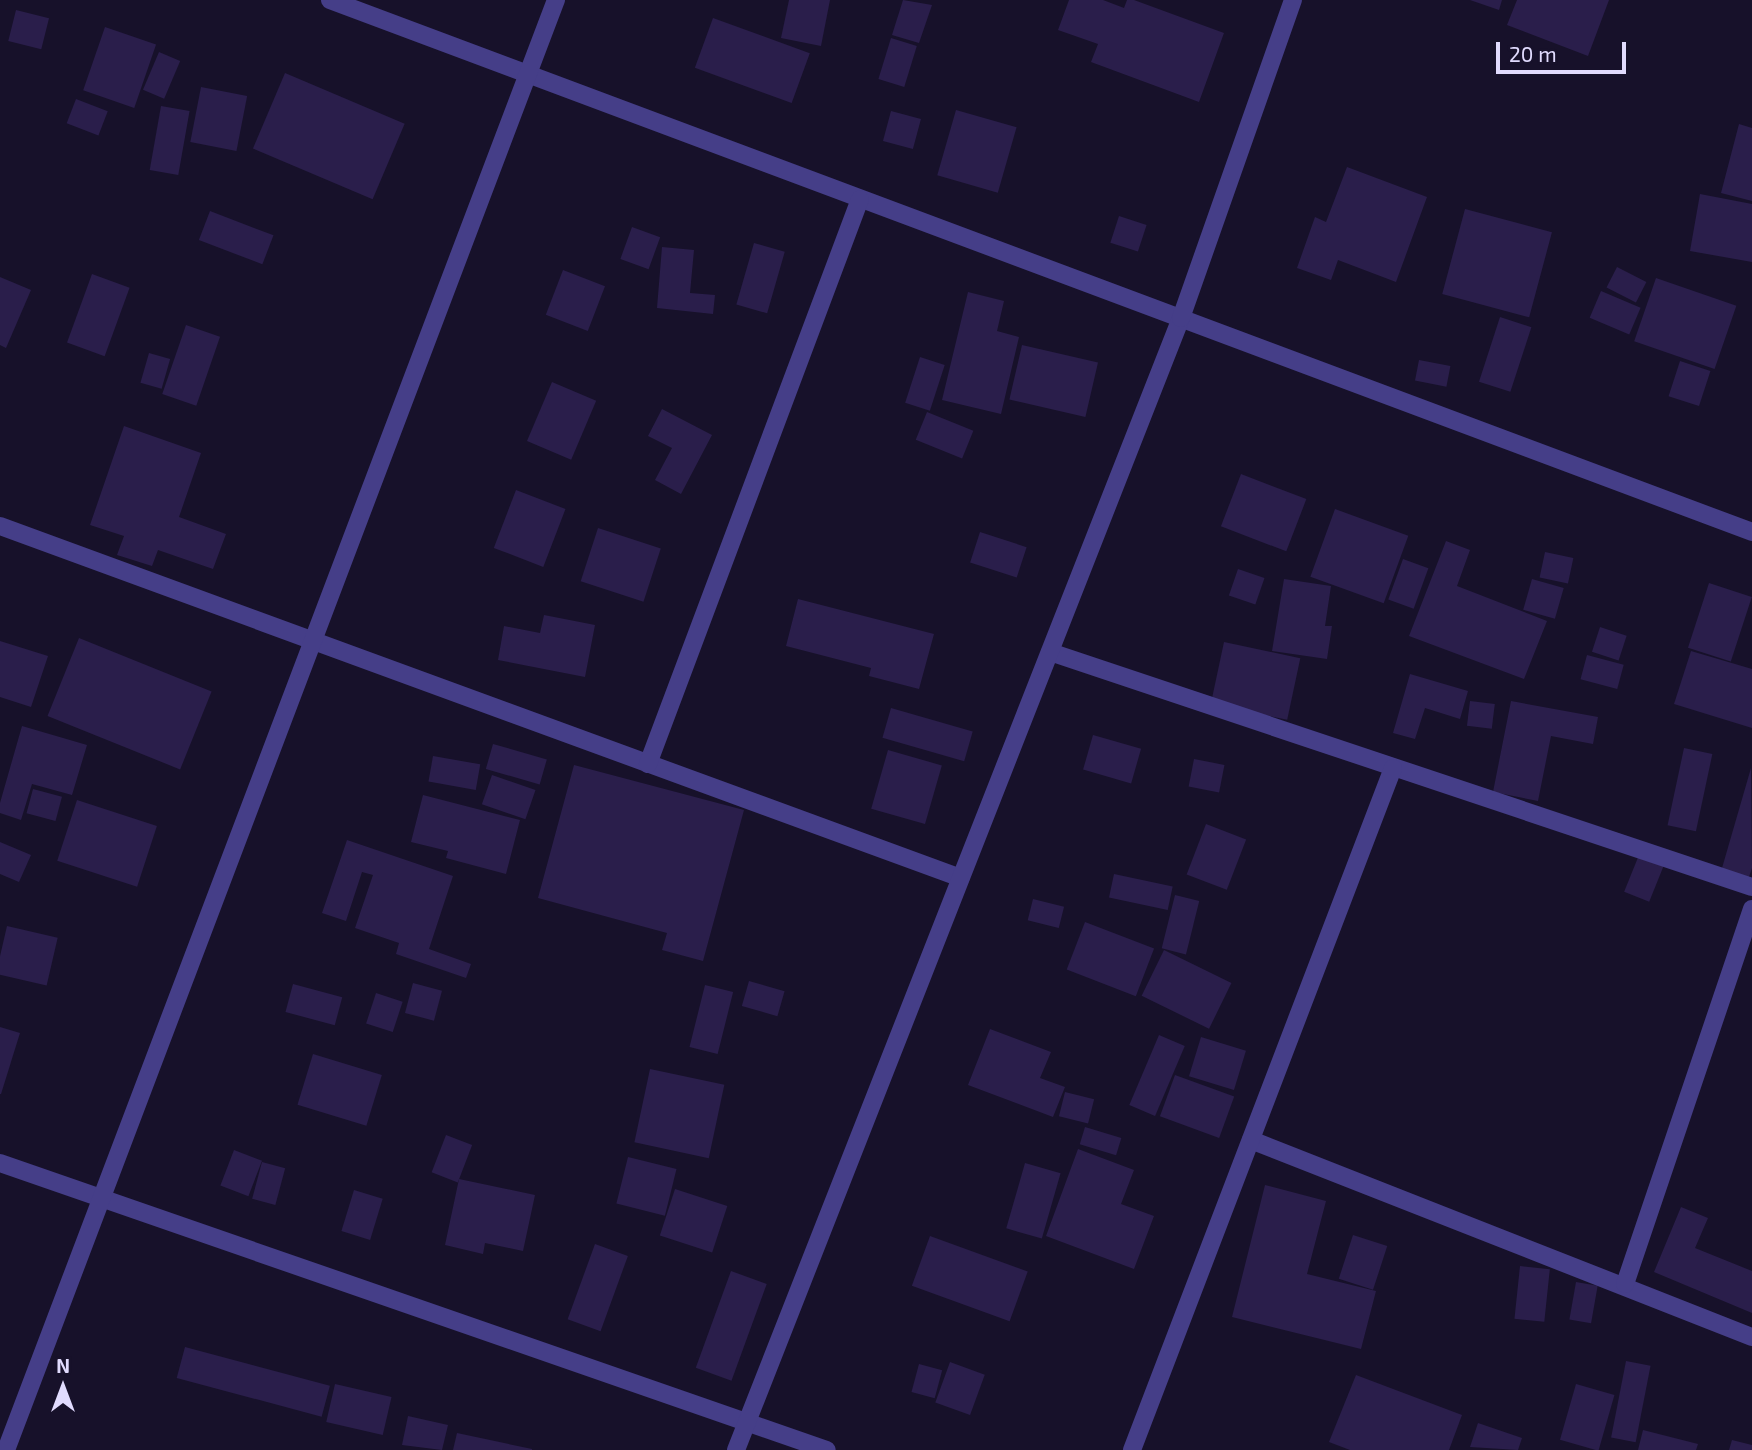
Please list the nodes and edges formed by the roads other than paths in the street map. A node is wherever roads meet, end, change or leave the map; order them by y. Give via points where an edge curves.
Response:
1 (330, 0) edge
2 (556, 0) edge
3 (1293, 0) edge
4 (528, 74) junction
5 (860, 199) junction
6 (1181, 318) junction
7 (0, 526) edge
8 (1752, 532) edge
9 (313, 642) junction
10 (1050, 652) junction
11 (648, 764) junction
12 (1393, 768) junction
13 (961, 878) junction
14 (1752, 887) edge
15 (1752, 909) edge
16 (1251, 1140) junction
17 (0, 1163) edge
18 (100, 1201) junction
19 (1625, 1284) junction
20 (1752, 1337) edge
21 (747, 1423) junction
22 (6, 1450) edge
23 (736, 1450) edge
24 (827, 1450) edge
25 (1132, 1450) edge

1 - 4 street
2 - 4 street
3 - 6 street
4 - 5 street
4 - 9 street
5 - 6 street
5 - 11 street
6 - 8 street
6 - 10 street
7 - 9 street
9 - 11 street
9 - 18 street
10 - 12 street
10 - 13 street
11 - 13 street
12 - 14 street
12 - 16 street
13 - 21 street
15 - 19 street
16 - 19 street
16 - 25 street
17 - 18 street
18 - 21 street
18 - 22 street
19 - 20 street
21 - 23 street
21 - 24 street

